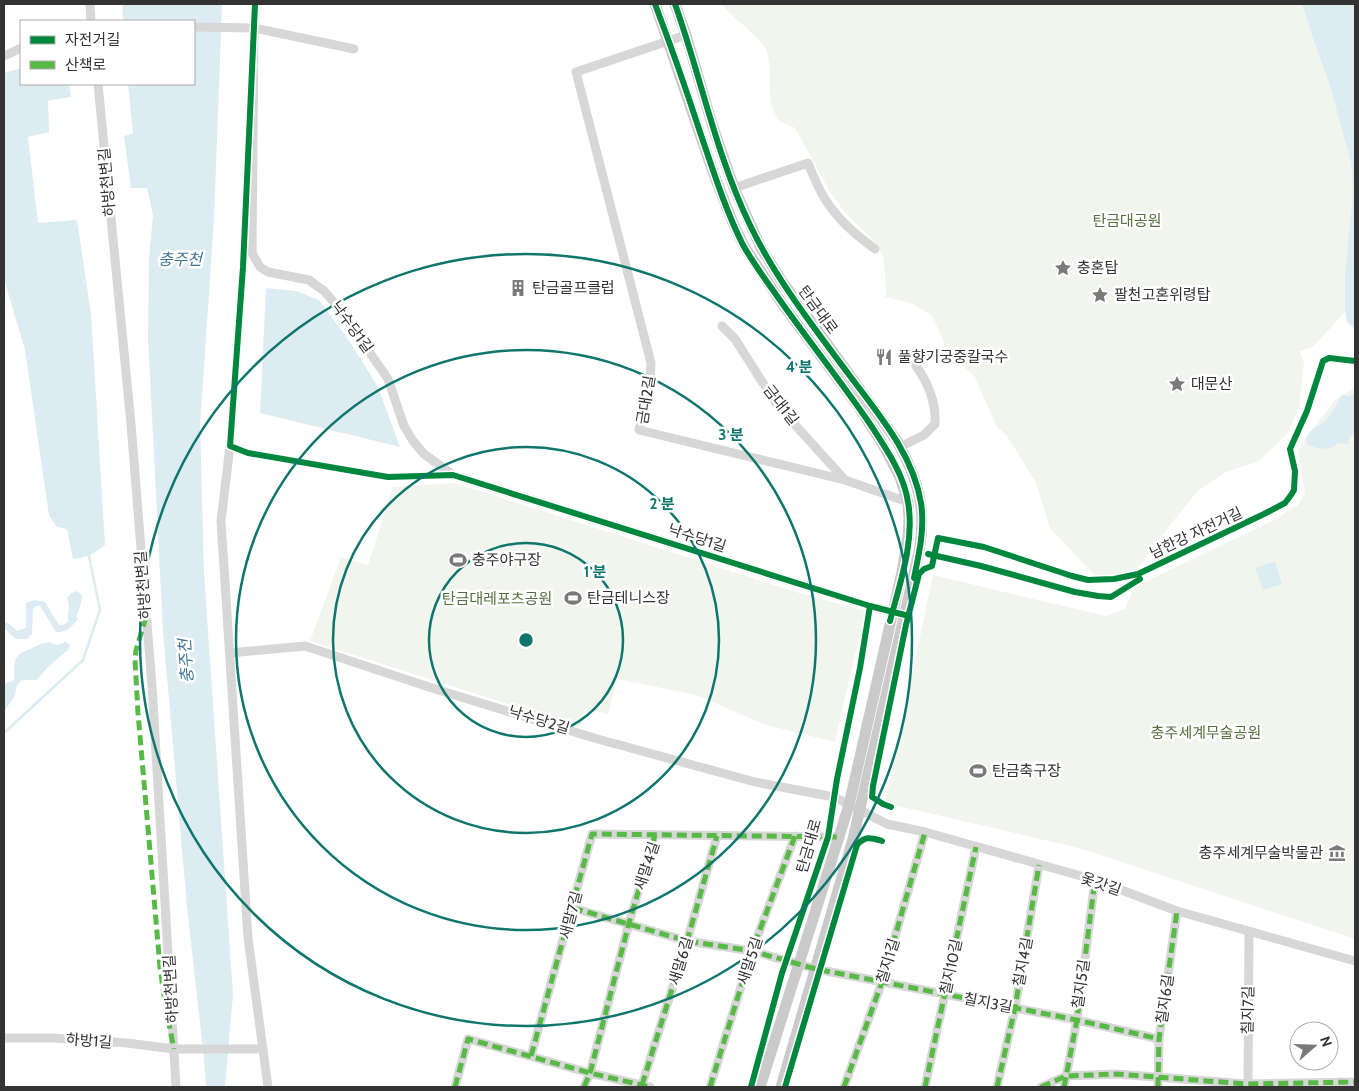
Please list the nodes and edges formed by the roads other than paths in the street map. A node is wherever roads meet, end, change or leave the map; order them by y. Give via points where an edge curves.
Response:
1 (90, 4) edge
2 (655, 4) edge
3 (675, 4) edge
4 (91, 20) edge
5 (195, 27) edge
6 (254, 28) junction
7 (686, 35) junction
8 (669, 41) junction
9 (20, 48) edge
10 (354, 49) dead end
11 (4, 56) edge
12 (98, 85) edge
13 (734, 188) junction
14 (875, 249) dead end
15 (722, 326) dead end
16 (916, 366) dead end
17 (230, 446) dead end
18 (900, 447) junction
19 (845, 480) junction
20 (908, 502) junction
21 (893, 611) junction
22 (905, 615) junction
23 (230, 653) junction
24 (849, 804) junction
25 (860, 812) junction
26 (926, 832) junction
27 (655, 835) junction
28 (717, 836) junction
29 (795, 836) junction
30 (840, 837) junction
31 (976, 847) junction
32 (1039, 865) junction
33 (1095, 880) junction
34 (573, 908) junction
35 (1177, 911) junction
36 (629, 923) junction
37 (1249, 932) junction
38 (688, 941) junction
39 (752, 951) junction
40 (1355, 961) edge
41 (800, 964) junction
42 (816, 968) junction
43 (882, 982) junction
44 (945, 994) junction
45 (1015, 1008) junction
46 (1077, 1020) junction
47 (4, 1038) edge
48 (1159, 1039) junction
49 (174, 1049) junction
50 (263, 1049) junction
51 (532, 1056) junction
52 (590, 1073) junction
53 (1066, 1076) junction
54 (1158, 1077) junction
55 (1355, 1082) edge
56 (646, 1086) edge
57 (1248, 1086) edge
58 (176, 1087) edge
59 (268, 1087) edge
60 (455, 1087) edge
61 (584, 1087) edge
62 (710, 1087) edge
63 (760, 1087) edge
64 (781, 1087) edge
65 (844, 1087) edge
66 (925, 1087) edge
67 (997, 1087) edge
68 (1041, 1087) edge
69 (1064, 1087) edge
70 (1158, 1087) edge

1 - 4 street
2 - 8 main road, 탄금대로
3 - 7 main road, 탄금대로
5 - 6 street
6 - 10 street
6 - 21 street, 낙수당1길 via 252,253 260,267 268,272 309,280 324,290 388,379 404,426 424,454 453,475
7 - 8 street
7 - 13 main road, 탄금대로
8 - 19 street, 금대2길 via 576,72 651,363 639,430
8 - 20 main road, 탄금대로 via 714,172 744,246 882,443 900,477
9 - 11 street
12 - 49 street, 하방천변길 via 152,686
13 - 14 street via 808,163 824,198 838,217 860,240
13 - 18 main road, 탄금대로 via 761,248 781,280
15 - 19 street, 금대1길 via 735,339 778,405
16 - 18 street via 932,396 936,409 935,424 924,435
17 - 23 street via 221,521
18 - 22 main road, 탄금대로 via 916,481 923,516 919,552
19 - 20 street, 금대2길
20 - 21 main road, 탄금대로 via 908,537
21 - 22 street, 낙수당1길
21 - 24 main road, 탄금대로
22 - 25 main road, 탄금대로
23 - 24 street, 낙수당2길 via 305,646 594,738 755,782 834,797
23 - 50 street via 248,938
24 - 25 street, 옻갓길
24 - 30 main road, 탄금대로
25 - 26 street, 옻갓길 via 887,824
25 - 42 main road, 탄금대로
26 - 31 street, 옻갓길
26 - 43 street, 칠지1길
27 - 28 street, 새말4길
27 - 34 street, 새말7길 via 592,834
27 - 36 street, 새말4길
28 - 29 street, 새말4길
28 - 38 street, 새말6길
29 - 30 street, 새말4길
29 - 39 street, 새말5길
30 - 41 main road, 탄금대로
31 - 32 street, 옻갓길
31 - 44 street, 칠지10길
32 - 33 street, 옻갓길
32 - 45 street, 칠지4길
33 - 35 street, 옻갓길
33 - 46 street, 칠지5길
34 - 36 street, 칠지3길
34 - 51 street, 새말7길
35 - 37 street, 옻갓길
35 - 48 street, 칠지6길
36 - 38 street, 칠지3길
36 - 52 street, 새말4길
37 - 40 street, 옻갓길
37 - 57 street, 칠지7길
38 - 39 street, 칠지3길
38 - 56 street, 새말6길
39 - 41 street, 칠지3길
39 - 62 street, 새말5길
41 - 42 street, 칠지3길
41 - 63 main road, 탄금대로
42 - 43 street, 칠지3길
42 - 64 main road, 탄금대로
43 - 44 street, 칠지3길
43 - 65 street, 칠지1길
44 - 45 street, 칠지3길
44 - 66 street, 칠지10길
45 - 46 street, 칠지3길
45 - 67 street, 칠지4길
46 - 48 street, 칠지3길
46 - 53 street, 칠지5길
47 - 49 street, 하방1길 via 53,1038
48 - 54 street, 칠지6길
49 - 50 street, 하방1길
49 - 58 street, 하방천변길
50 - 59 street
51 - 52 street
51 - 60 street via 468,1039
52 - 56 street
52 - 61 street, 새말4길
53 - 54 street via 1117,1074
53 - 68 street
53 - 69 street, 칠지5길
54 - 57 street
54 - 70 street, 칠지6길
55 - 57 street

